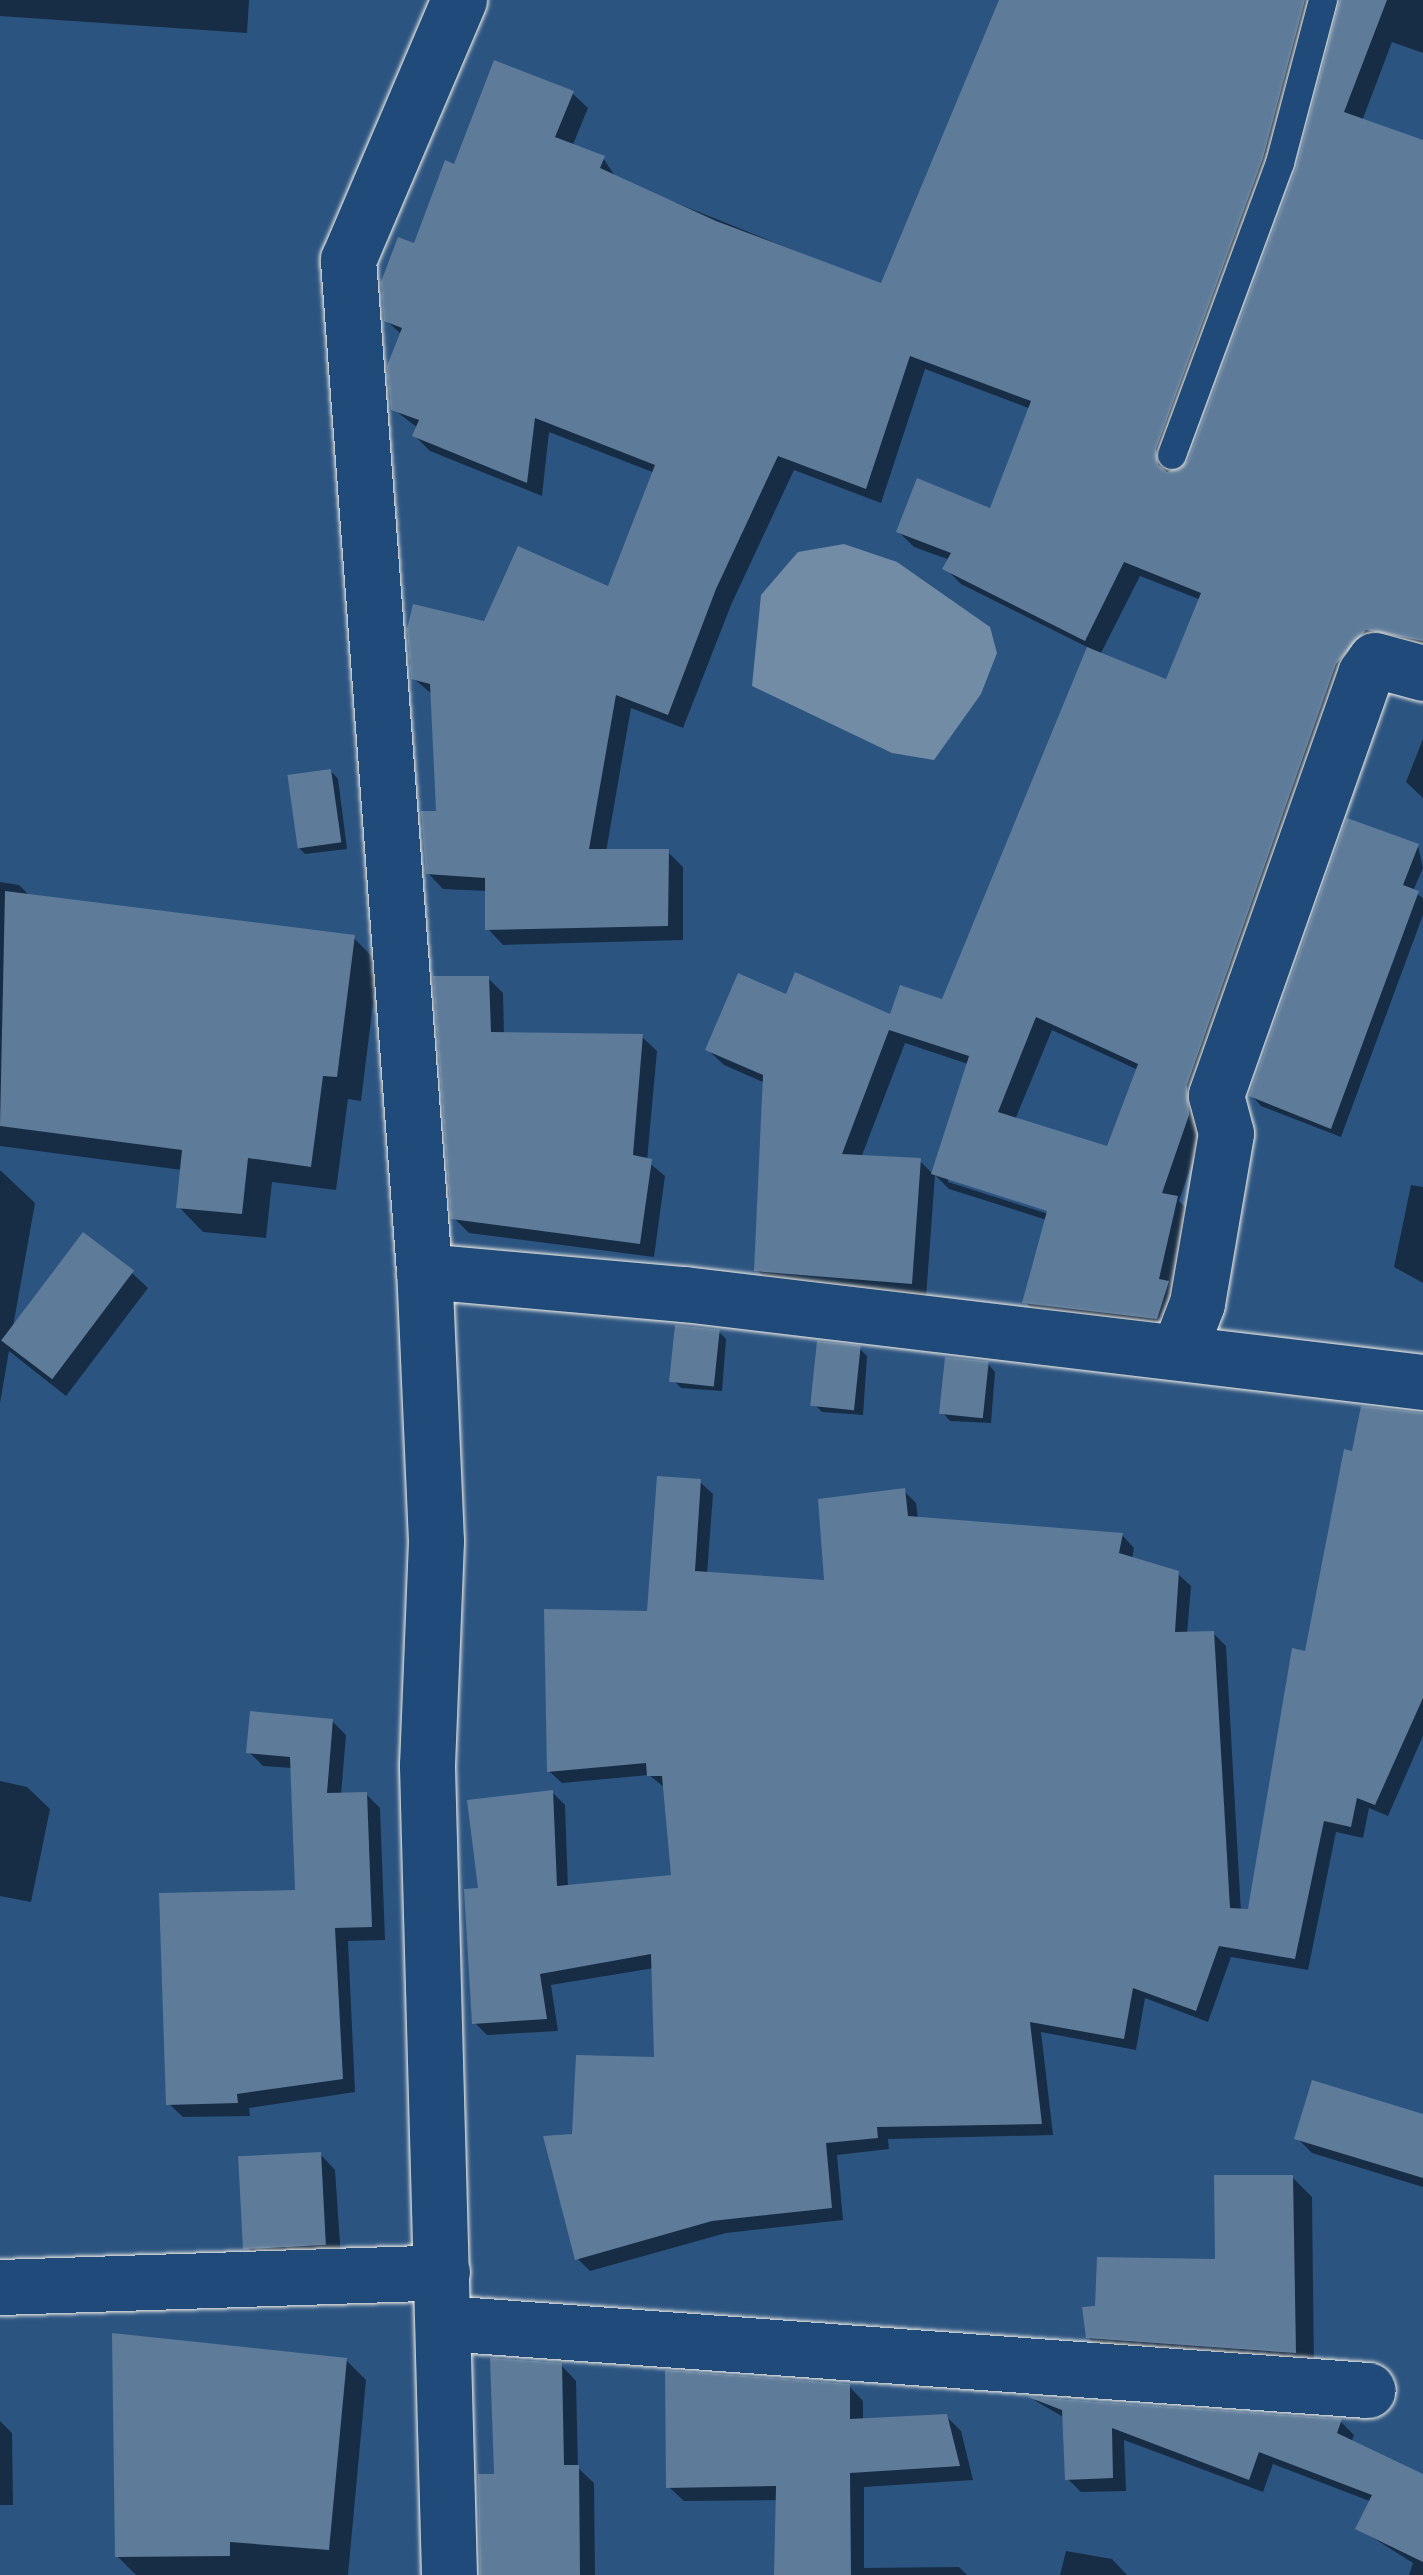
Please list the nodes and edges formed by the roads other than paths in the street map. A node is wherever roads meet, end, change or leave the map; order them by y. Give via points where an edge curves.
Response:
1 (460, 0) edge
2 (1322, 0) edge
3 (1172, 455) dead end
4 (1423, 673) edge
5 (424, 1271) junction
6 (1179, 1350) junction
7 (1423, 1382) edge
8 (0, 2287) edge
9 (443, 2297) junction
10 (1368, 2390) dead end
11 (449, 2575) edge

1 - 5 street via 348,260
2 - 3 lane via 1280,163
4 - 6 street via 1375,660 1365,674 1216,1094 1226,1133 1197,1304
5 - 6 street
5 - 9 street via 436,1541 427,1766
6 - 7 street
8 - 9 street
9 - 10 street
9 - 11 street

